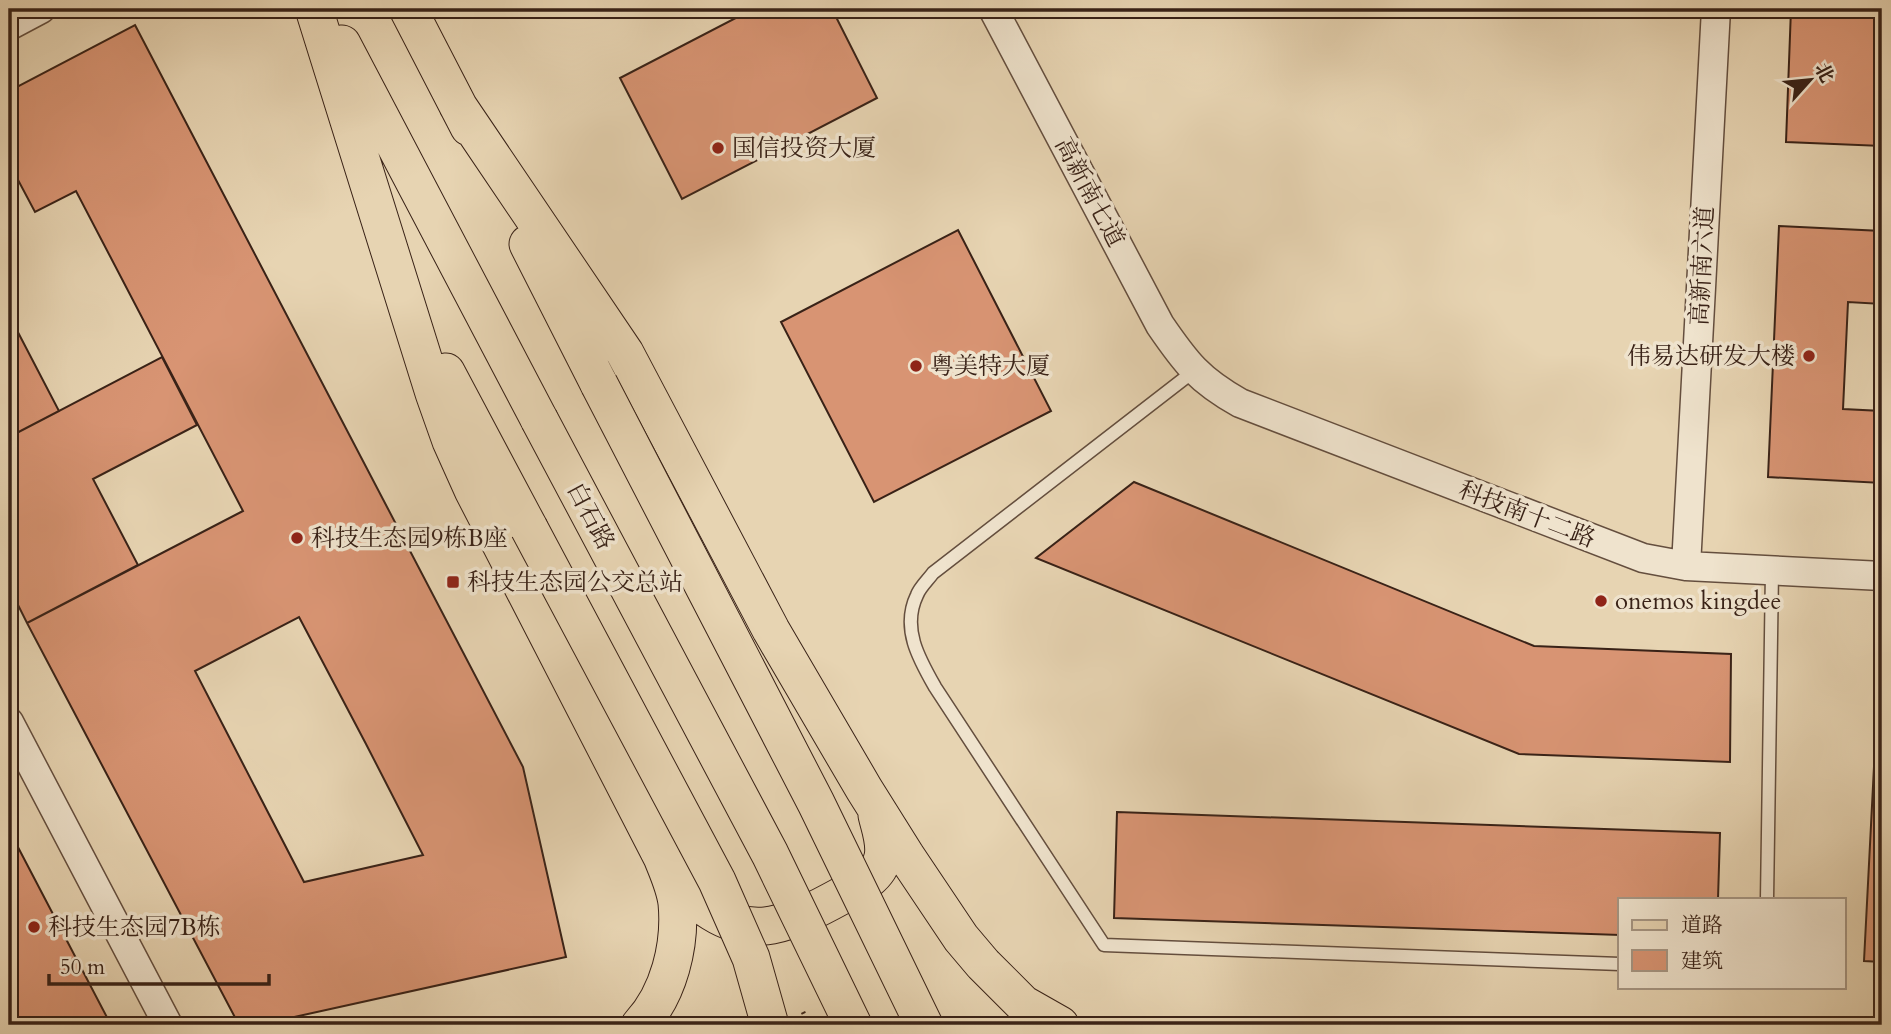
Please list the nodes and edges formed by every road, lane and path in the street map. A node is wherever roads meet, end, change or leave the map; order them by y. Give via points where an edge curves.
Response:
1 (41, 9) edge
2 (314, 9) edge
3 (323, 9) edge
4 (408, 9) edge
5 (993, 9) edge
6 (1716, 9) edge
7 (9, 26) edge
8 (458, 106) junction
9 (398, 281) junction
10 (1194, 371) junction
11 (1686, 566) junction
12 (1772, 571) junction
13 (1882, 576) edge
14 (9, 722) edge
15 (864, 789) junction
16 (662, 857) junction
17 (1767, 898) edge
18 (1618, 964) edge
19 (168, 1025) edge
20 (640, 1025) edge
21 (770, 1025) edge
22 (853, 1025) edge
23 (924, 1025) edge
24 (1059, 1025) edge

1 - 7 street
2 - 9 main road
3 - 22 main road, 白石路, bridge via 770,854
4 - 8 main road
5 - 10 street, 高新南七道 via 1160,325
6 - 11 street, 高新南六道
8 - 15 main road via 625,352 771,629
8 - 23 main road, bridge via 816,803
9 - 16 main road via 451,441 473,490
9 - 21 main road, bridge via 717,881 751,958
10 - 11 street, 科技南十二路 via 1240,403 1643,558
10 - 18 lane via 933,573 917,594 910,618 915,650 935,687 1104,945
11 - 12 street, 科技南十二路
12 - 13 street, 科技南十二路
12 - 17 lane
14 - 19 street
15 - 16 main road via 883,840 876,874 790,921 750,925 711,912 685,890
15 - 24 main road via 961,938 1023,1004
16 - 20 main road via 677,901 676,942 665,984

